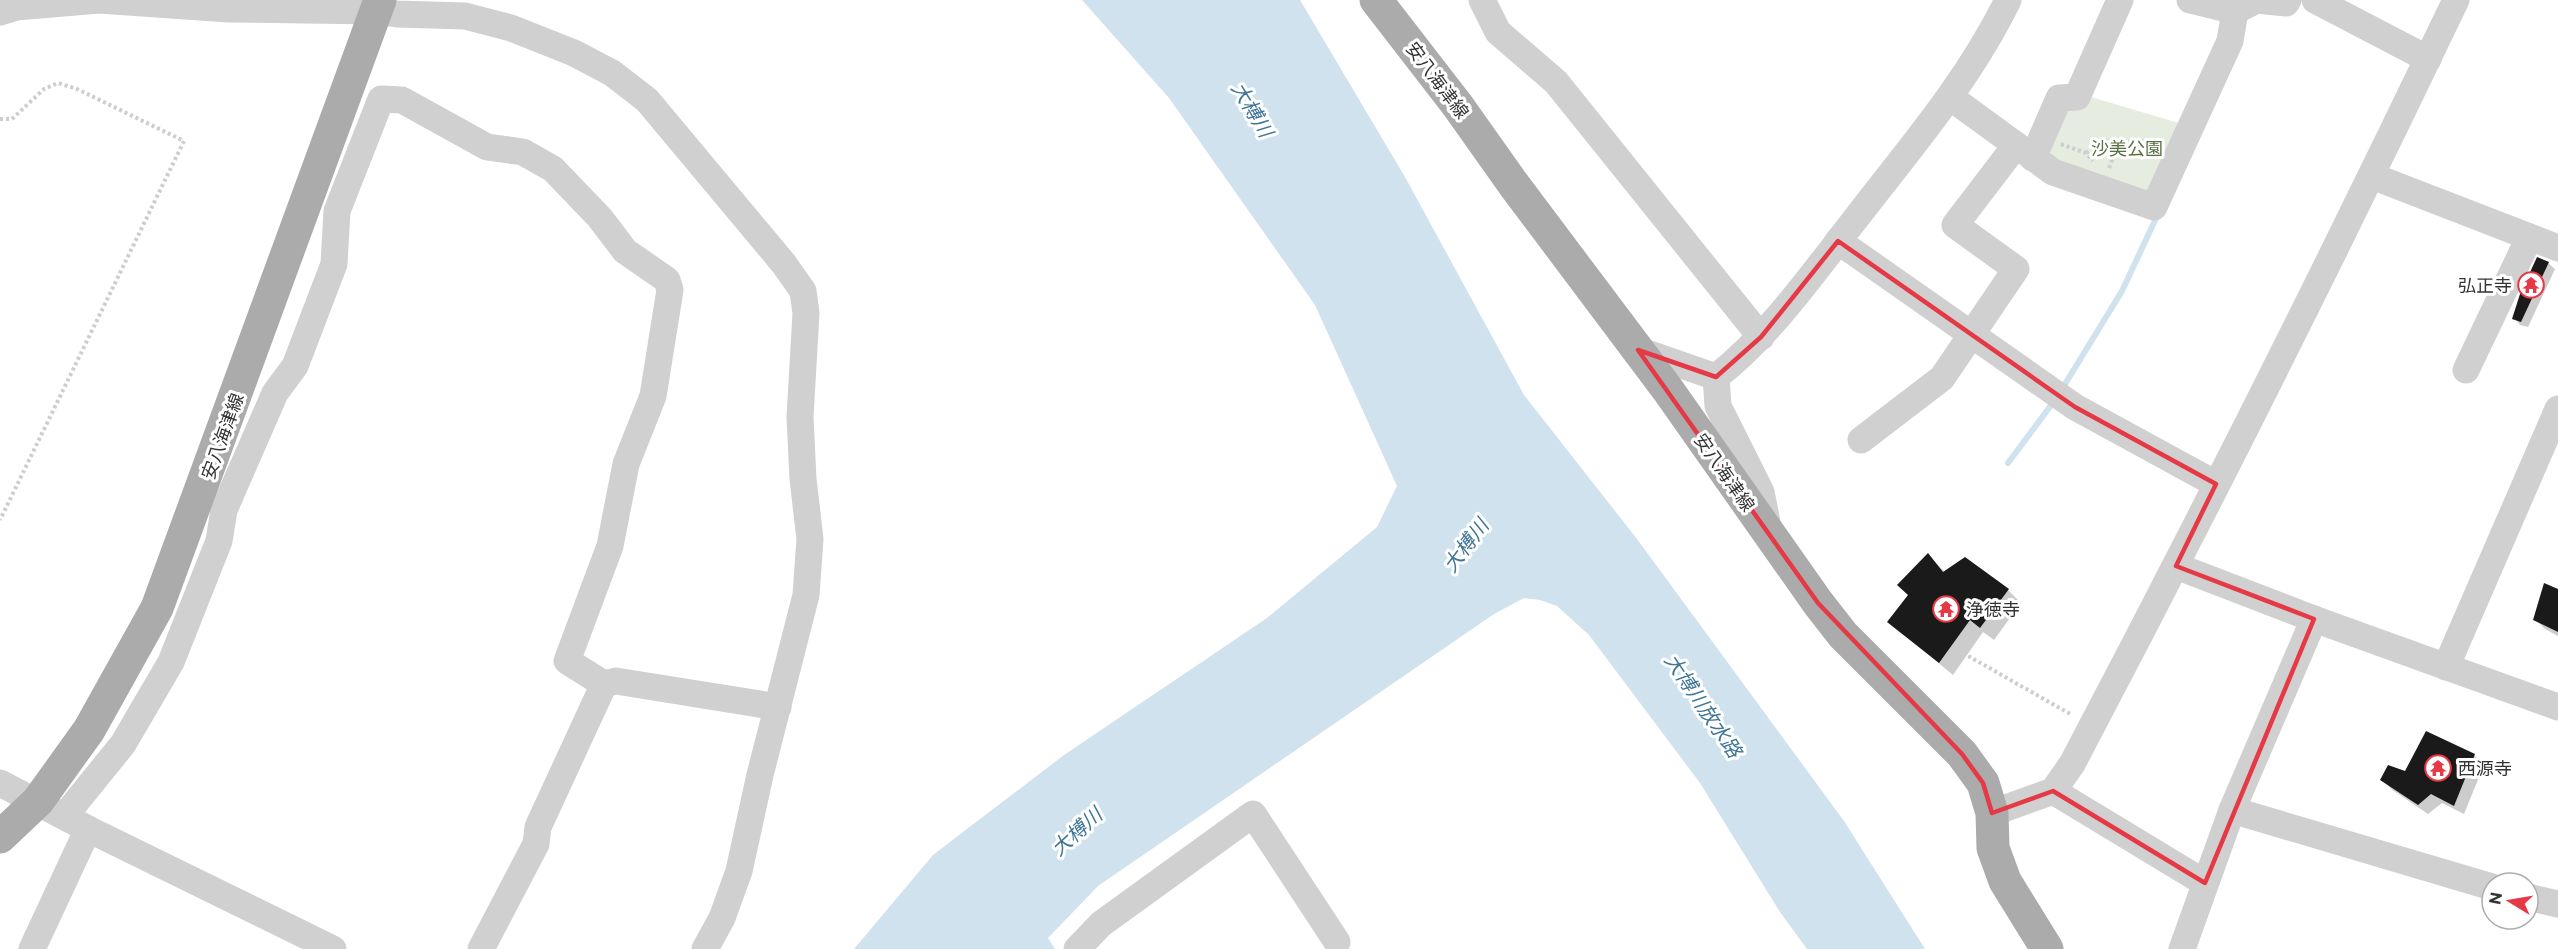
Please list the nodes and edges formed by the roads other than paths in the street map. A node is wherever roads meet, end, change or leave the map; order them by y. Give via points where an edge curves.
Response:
1 (1376, 0) edge
2 (1482, 0) edge
3 (2008, 0) edge
4 (2120, 0) edge
5 (2190, 0) edge
6 (2288, 0) edge
7 (2315, 0) edge
8 (2456, 0) edge
9 (378, 5) edge
10 (2235, 11) junction
11 (0, 12) edge
12 (2428, 60) junction
13 (1950, 97) junction
14 (2025, 151) junction
15 (2372, 176) junction
16 (2529, 238) junction
17 (1838, 241) junction
18 (2558, 248) edge
19 (1972, 335) junction
20 (1761, 337) junction
21 (1638, 350) junction
22 (2466, 370) dead end
23 (1716, 377) junction
24 (2558, 409) edge
25 (1862, 440) dead end
26 (2216, 484) junction
27 (1769, 533) junction
28 (2176, 566) junction
29 (2314, 620) junction
30 (2446, 667) junction
31 (604, 684) junction
32 (778, 707) junction
33 (2558, 707) edge
34 (0, 783) edge
35 (2053, 791) junction
36 (38, 801) junction
37 (2232, 810) junction
38 (1992, 813) junction
39 (77, 823) junction
40 (0, 837) edge
41 (2205, 883) junction
42 (2480, 883) edge
43 (2540, 900) edge
44 (2558, 904) edge
45 (1337, 942) dead end
46 (32, 949) edge
47 (333, 949) edge
48 (481, 949) edge
49 (705, 949) edge
50 (1077, 949) edge
51 (2047, 949) edge
52 (2182, 949) edge

1 - 21 main road, 安八海津線
2 - 20 street via 1498,32 1556,82
3 - 13 street
4 - 14 street via 2077,97 2059,98
5 - 10 street
6 - 10 street via 2257,0
7 - 12 street
8 - 12 street
9 - 11 street via 229,9 99,0 16,7
9 - 32 street via 397,14 465,15 512,28 612,73 647,100 803,291 806,313 801,427 810,539 806,595
9 - 36 main road, 安八海津線 via 157,608 89,730
10 - 14 street via 2230,41 2154,207 2053,172
12 - 15 street
13 - 14 street
13 - 17 street
14 - 19 street via 1955,225 2016,269
15 - 16 street
15 - 26 street
16 - 18 street
16 - 22 street
17 - 19 street
17 - 20 street
19 - 25 street via 1942,378
19 - 26 street via 2075,407
20 - 23 street
21 - 23 street
21 - 27 main road, 安八海津線
23 - 27 street via 1718,406 1761,492
24 - 30 street
26 - 28 street
27 - 38 main road, 安八海津線 via 1843,635 1962,754 1983,783
28 - 29 street
28 - 35 street via 2072,764
29 - 30 street
29 - 37 street
30 - 33 street
31 - 32 street via 616,681
31 - 39 street via 567,661 610,546 626,464 653,396 670,290 667,280 625,251 553,169 523,152 487,147 402,100 381,99 337,211 334,264 294,366 275,393 224,510 219,541 171,662 123,744 72,807
31 - 48 street via 538,827 536,844
32 - 49 street via 739,871 722,918
34 - 36 street
35 - 38 street
35 - 41 street
36 - 39 street
36 - 40 main road, 安八海津線
37 - 41 street
37 - 42 street
38 - 51 main road, 安八海津線 via 1993,848 2005,881
39 - 46 street
39 - 47 street
41 - 52 street
43 - 44 street
45 - 50 street via 1253,814 1101,924

